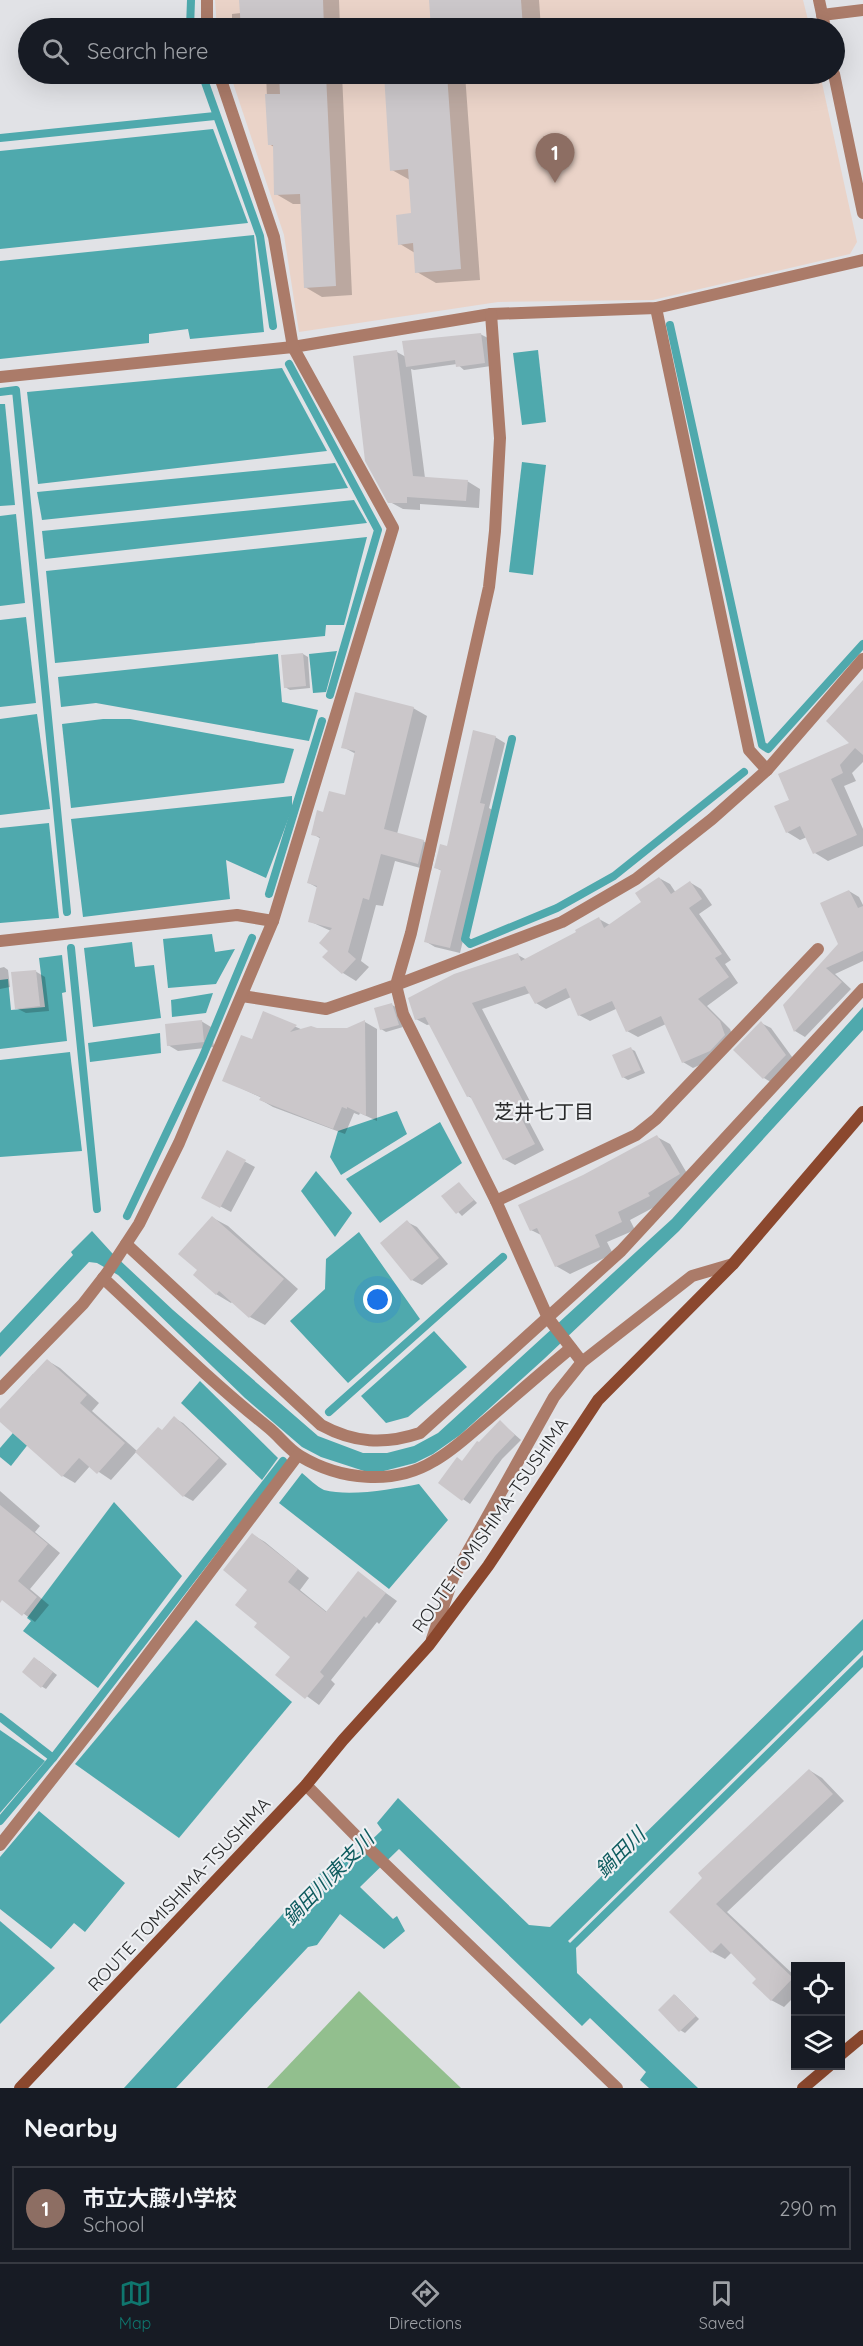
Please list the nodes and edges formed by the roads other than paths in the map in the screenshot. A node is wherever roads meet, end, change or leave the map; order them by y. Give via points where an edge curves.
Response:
1 (207, 0) edge
2 (819, 0) edge
3 (863, 10) edge
4 (822, 15) junction
5 (207, 18) edge
6 (823, 18) edge
7 (222, 84) edge
8 (836, 84) edge
9 (863, 213) edge
10 (863, 260) edge
11 (656, 308) junction
12 (491, 314) junction
13 (293, 347) junction
14 (0, 377) edge
15 (863, 659) edge
16 (767, 770) junction
17 (273, 921) junction
18 (0, 941) edge
19 (818, 949) dead end
20 (396, 985) junction
21 (863, 989) edge
22 (242, 996) junction
23 (863, 1112) edge
24 (496, 1201) junction
25 (126, 1244) junction
26 (733, 1263) junction
27 (105, 1276) junction
28 (548, 1318) junction
29 (569, 1345) junction
30 (582, 1362) junction
31 (0, 1389) edge
32 (298, 1455) junction
33 (429, 1646) junction
34 (306, 1785) junction
35 (0, 1845) edge
36 (863, 2036) edge
37 (845, 2051) edge
38 (824, 2070) edge
39 (20, 2088) edge
40 (617, 2088) edge
41 (803, 2088) edge

1 - 5 street
2 - 4 street
3 - 4 street
4 - 6 street
7 - 13 street via 274,237
8 - 9 street
10 - 11 street
11 - 12 street
11 - 16 street via 749,750
12 - 13 street
12 - 20 street via 501,438 489,586
13 - 14 street
13 - 17 street via 393,528
15 - 16 street
16 - 20 street via 712,819 626,884 562,922
17 - 18 street via 237,915
17 - 22 street
19 - 24 street via 656,1119 636,1135
20 - 22 street via 327,1009
20 - 24 street via 403,1014
21 - 28 street via 621,1251
22 - 25 street via 179,1143
23 - 26 main road, ROUTE TOMISHIMA-TSUSHIMA
24 - 28 street
25 - 27 street
25 - 28 street via 321,1425 359,1440 402,1439 420,1433
26 - 30 street via 692,1276
26 - 33 main road, ROUTE TOMISHIMA-TSUSHIMA via 598,1400 488,1566
27 - 31 street
27 - 32 street via 238,1404
28 - 29 street
29 - 30 street
29 - 32 street via 459,1444 411,1472 369,1478 326,1468
30 - 33 street via 554,1397 453,1578
32 - 35 street
33 - 34 main road, ROUTE TOMISHIMA-TSUSHIMA
34 - 39 main road, ROUTE TOMISHIMA-TSUSHIMA
34 - 40 street
36 - 37 main road
38 - 41 main road

